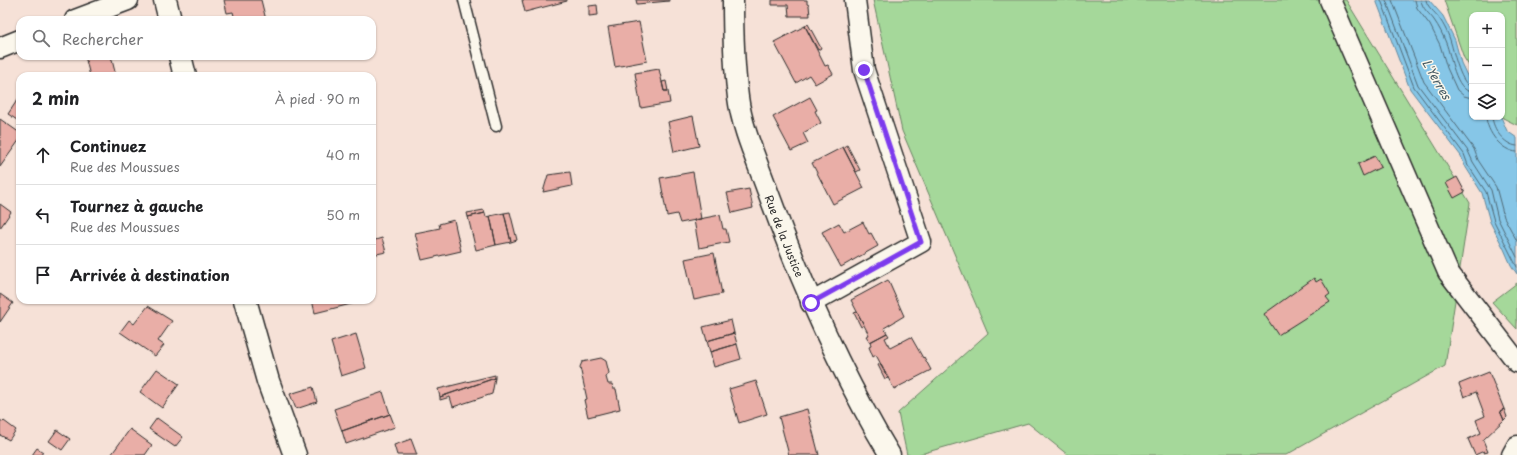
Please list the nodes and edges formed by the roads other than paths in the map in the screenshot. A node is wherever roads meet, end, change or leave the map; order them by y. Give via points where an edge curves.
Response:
1 (128, 0) edge
2 (165, 0) edge
3 (464, 0) edge
4 (732, 0) edge
5 (855, 0) edge
6 (1330, 0) edge
7 (86, 16) edge
8 (169, 16) edge
9 (16, 42) edge
10 (0, 48) edge
11 (181, 60) edge
12 (184, 72) edge
13 (496, 126) dead end
14 (811, 303) junction
15 (246, 304) edge
16 (1517, 362) edge
17 (1517, 446) edge
18 (295, 455) edge
19 (890, 455) edge
20 (1512, 455) edge

1 - 7 street
2 - 8 street
3 - 13 lane
4 - 14 street, Rue de la Justice via 738,98 744,124 780,226
5 - 14 street via 864,70 921,242
6 - 16 street via 1448,272
9 - 10 street
11 - 12 street
14 - 19 street, Rue de la Justice via 857,397
15 - 18 street via 268,381
17 - 20 street

